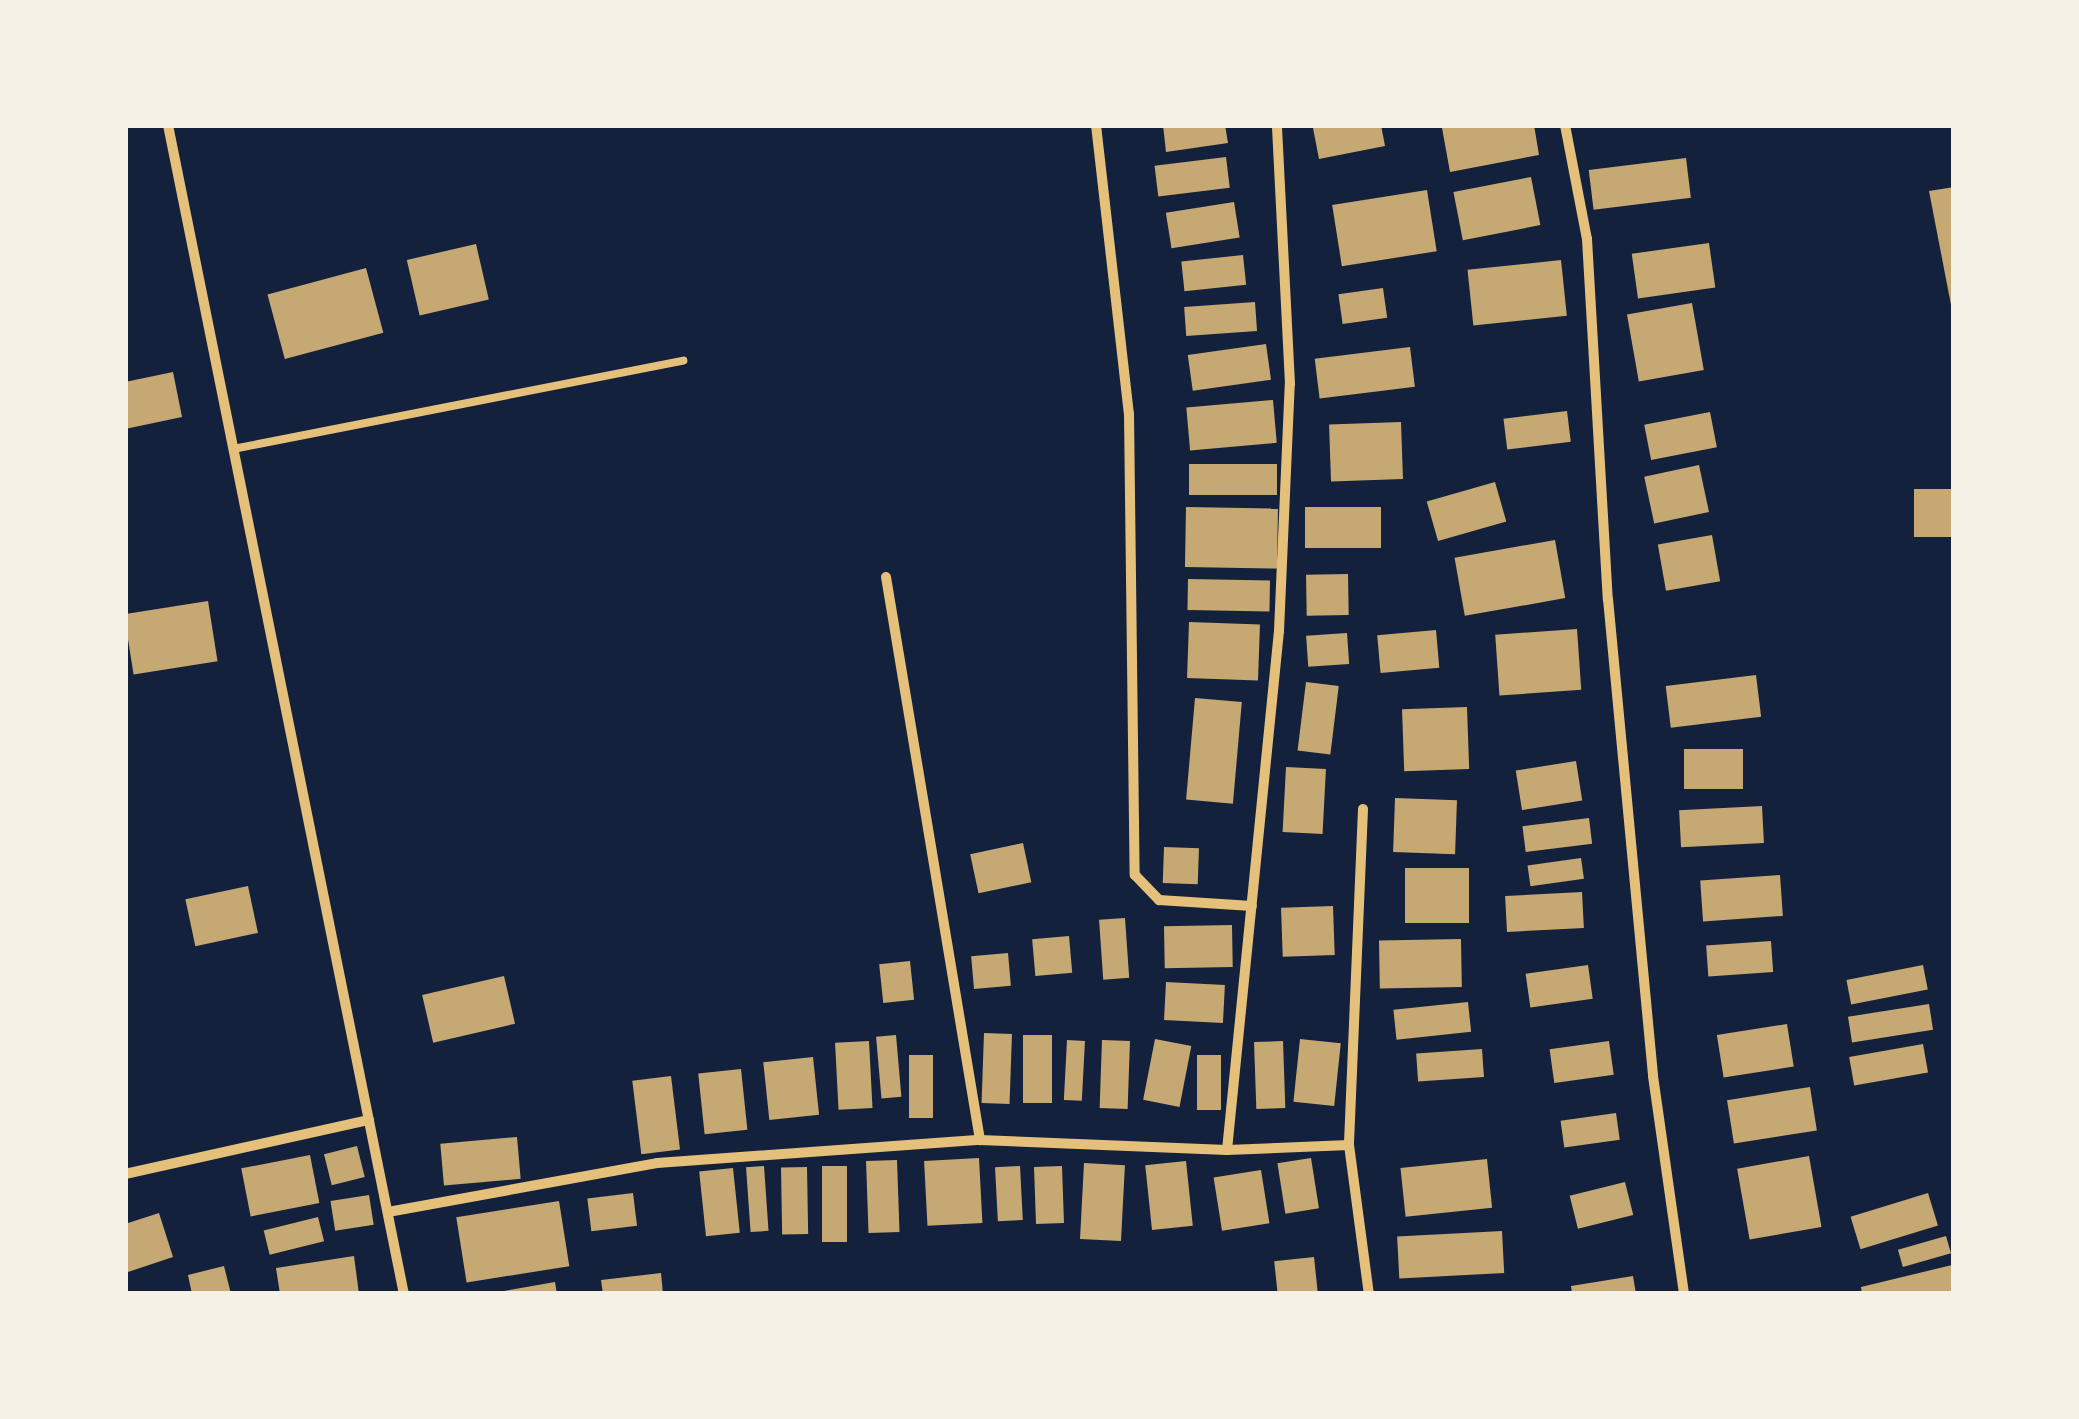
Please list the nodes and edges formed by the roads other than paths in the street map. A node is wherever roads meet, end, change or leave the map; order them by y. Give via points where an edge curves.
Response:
1 (168, 125) edge
2 (1096, 125) edge
3 (1277, 125) edge
4 (1565, 125) edge
5 (683, 361) dead end
6 (233, 449) junction
7 (886, 577) dead end
8 (1363, 809) dead end
9 (1252, 906) junction
10 (369, 1120) junction
11 (980, 1140) junction
12 (1349, 1145) junction
13 (1227, 1150) junction
14 (125, 1174) edge
15 (388, 1212) junction
16 (404, 1294) edge
17 (1369, 1294) edge
18 (1684, 1294) edge

1 - 6 street
2 - 9 street via 1129,414 1135,875 1159,900
3 - 9 street via 1290,384 1279,631
4 - 18 street via 1587,239 1610,619 1652,1076
5 - 6 lane
6 - 10 street
7 - 11 street
8 - 12 street
9 - 13 street
10 - 14 street
10 - 15 street
11 - 13 street
11 - 15 street via 657,1163
12 - 13 street
12 - 17 street
15 - 16 street

